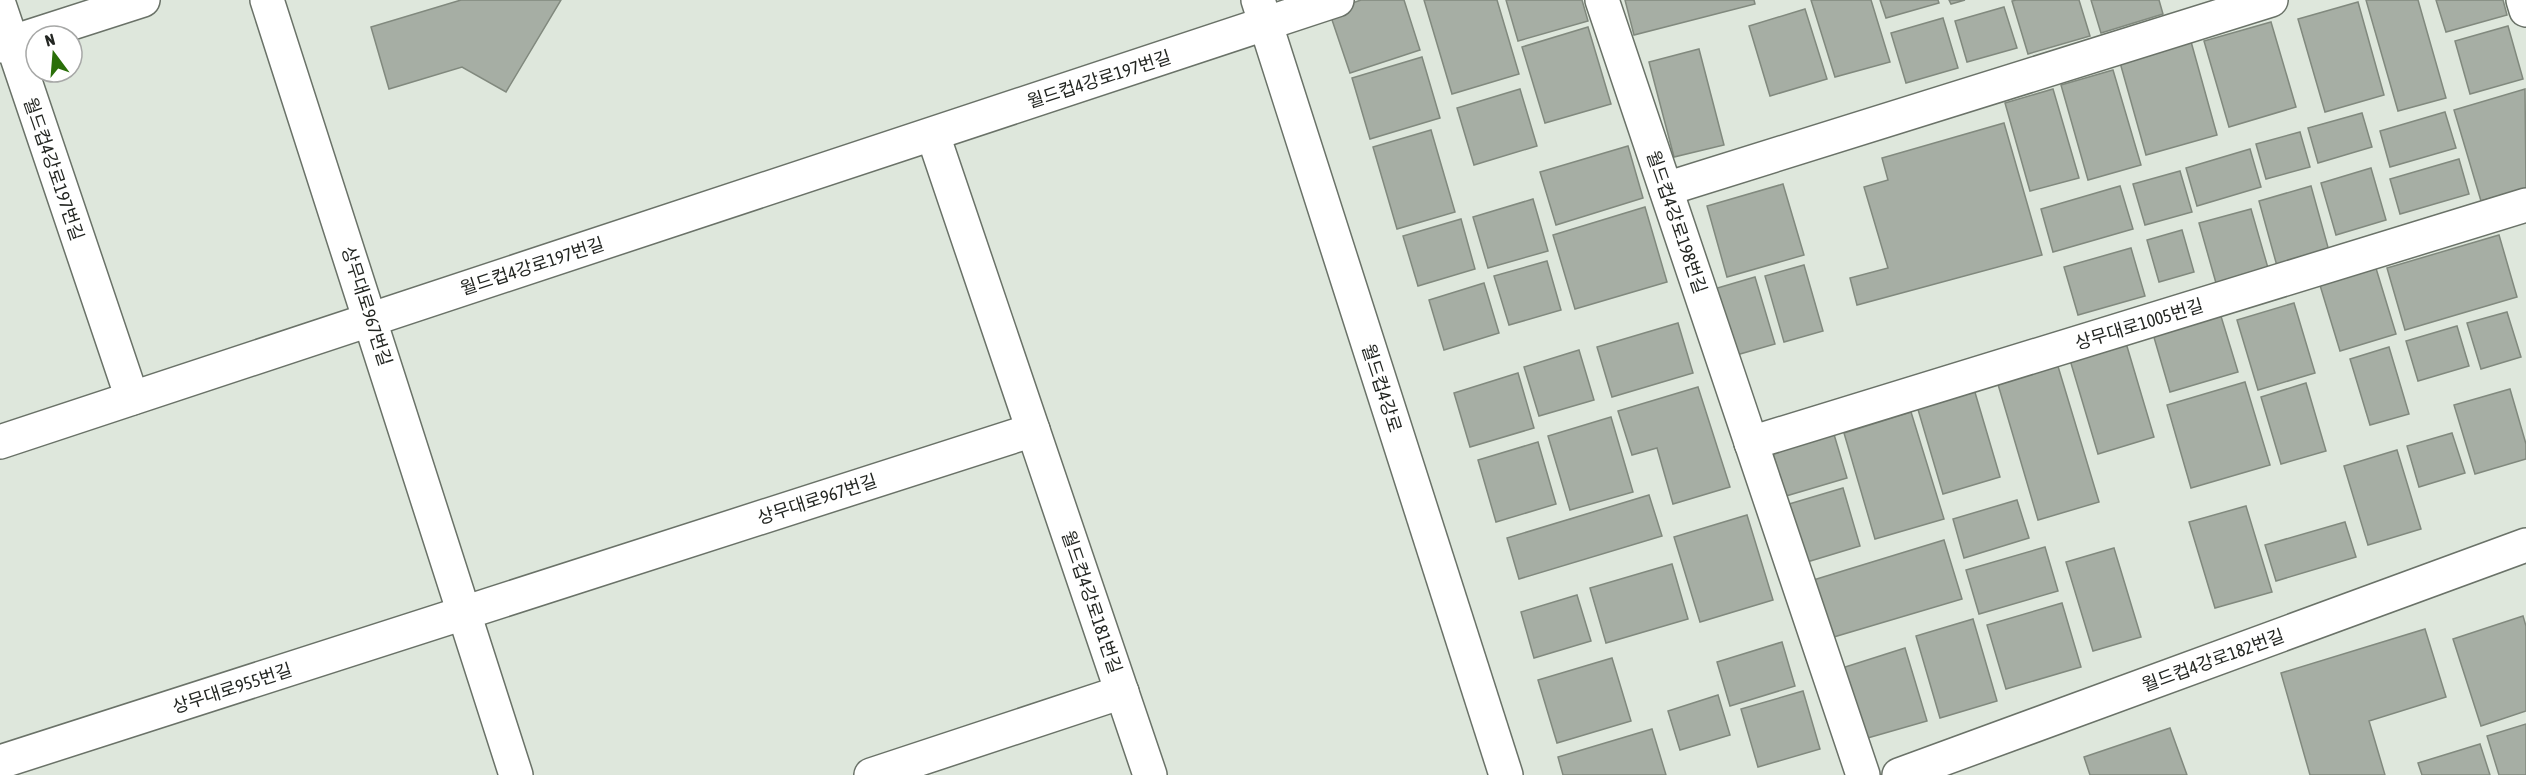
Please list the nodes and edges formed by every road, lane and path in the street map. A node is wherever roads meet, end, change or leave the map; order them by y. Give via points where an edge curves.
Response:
1 (143, 0) edge
2 (267, 0) edge
3 (1337, 0) edge
4 (1602, 0) edge
5 (2271, 0) edge
6 (2523, 0) edge
7 (0, 7) edge
8 (2526, 10) edge
9 (1262, 12) edge
10 (6, 44) edge
11 (933, 135) junction
12 (1666, 189) junction
13 (2526, 205) edge
14 (371, 319) junction
15 (132, 398) junction
16 (1033, 430) junction
17 (0, 442) edge
18 (1751, 443) junction
19 (2526, 545) edge
20 (465, 613) junction
21 (1122, 692) junction
22 (0, 762) edge
23 (1932, 769) edge
24 (516, 775) edge
25 (871, 775) edge
26 (1150, 775) edge
27 (1506, 775) edge
28 (1863, 775) edge
29 (1899, 775) edge

1 - 10 street
2 - 14 street, 상무대로967번길
3 - 9 street
4 - 12 street, 월드컵4강로198번길
5 - 12 street
6 - 8 street
7 - 10 street, 월드컵4강로197번길
9 - 11 street, 월드컵4강로197번길
9 - 27 street, 월드컵4강로
10 - 15 street, 월드컵4강로197번길
11 - 14 street, 월드컵4강로197번길
11 - 16 street
12 - 18 street, 월드컵4강로198번길
13 - 18 street, 상무대로1005번길
14 - 15 street, 월드컵4강로197번길
14 - 20 street, 상무대로967번길
15 - 17 street, 월드컵4강로197번길
16 - 20 street, 상무대로967번길
16 - 21 street, 월드컵4강로181번길
18 - 28 street
19 - 23 street, 월드컵4강로182번길
20 - 22 street, 상무대로955번길
20 - 24 street, 상무대로967번길
21 - 25 street
21 - 26 street, 월드컵4강로181번길
23 - 29 street, 월드컵4강로182번길

